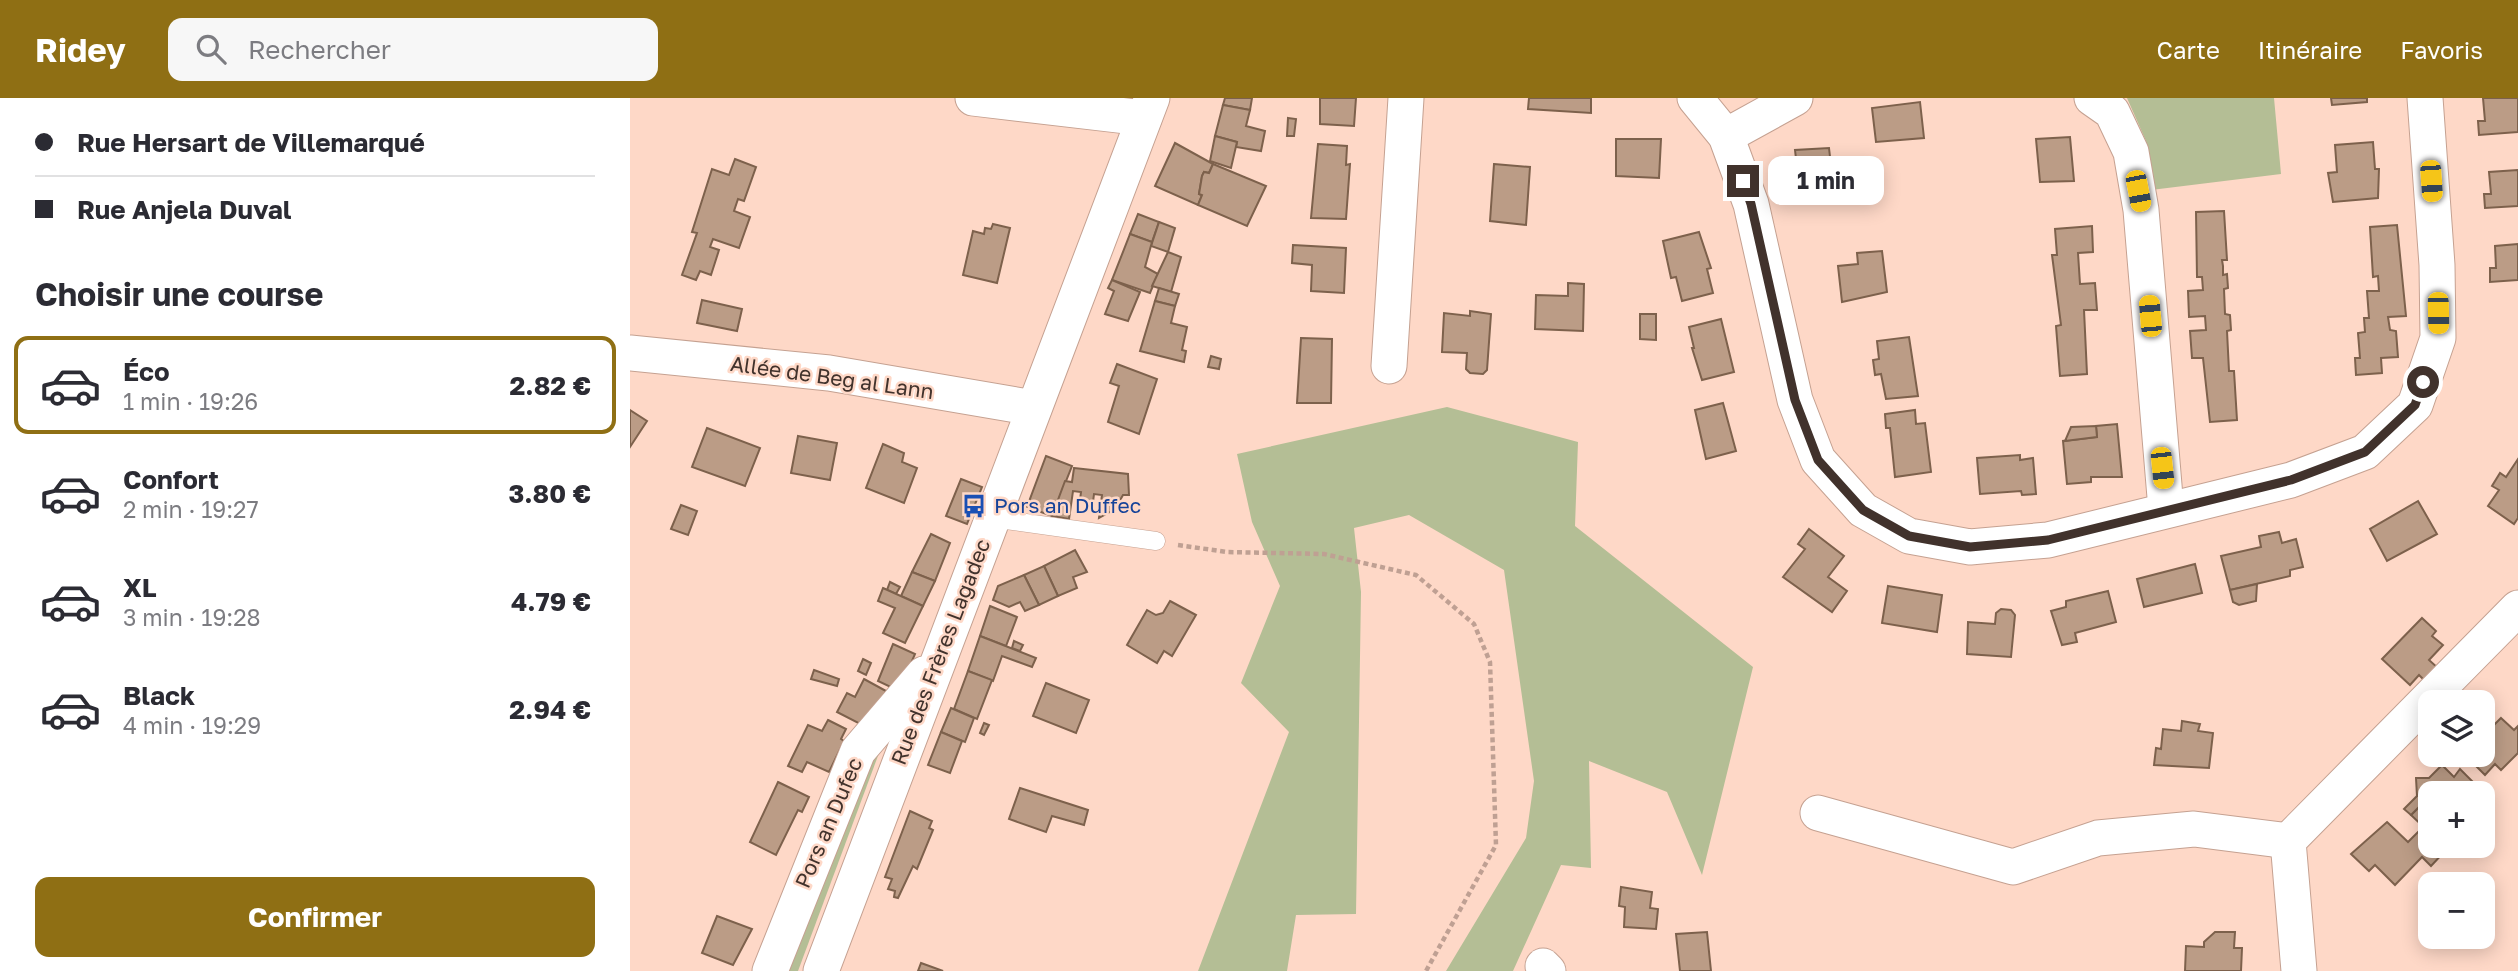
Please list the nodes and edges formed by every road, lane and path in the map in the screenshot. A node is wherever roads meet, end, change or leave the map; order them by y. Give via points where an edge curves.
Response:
1 (973, 98) edge
2 (1406, 98) edge
3 (1695, 98) edge
4 (1796, 98) edge
5 (2092, 98) edge
6 (2425, 98) edge
7 (1148, 108) edge
8 (1726, 136) junction
9 (630, 353) edge
10 (1389, 366) dead end
11 (1034, 408) junction
12 (2166, 509) junction
13 (991, 518) junction
14 (1156, 541) joint
15 (2518, 608) edge
16 (938, 658) junction
17 (1818, 813) dead end
18 (2288, 841) junction
19 (770, 971) edge
20 (821, 971) edge
21 (1426, 971) edge
22 (2299, 971) edge

1 - 7 street
2 - 10 street
3 - 8 street
4 - 8 street
5 - 12 street via 2112,112 2131,152 2141,210
6 - 12 street via 2438,338 2415,405 2365,452 2291,480
7 - 11 street, Rue des Frères Lagadec
8 - 12 street via 1751,204 1795,400 1818,460 1863,510 1909,536 1970,547 2048,540
9 - 11 street, Allée de Beg al Lann via 828,373
11 - 13 street, Rue des Frères Lagadec
13 - 14 lane
13 - 16 street, Rue des Frères Lagadec
14 - 21 path via 1227,552 1324,554 1416,575 1474,624 1490,662 1496,845
15 - 18 street
16 - 19 street, Pors an Dufec via 858,751
16 - 20 street, Rue des Frères Lagadec
17 - 18 street via 2013,867 2098,838 2193,829
18 - 22 street

